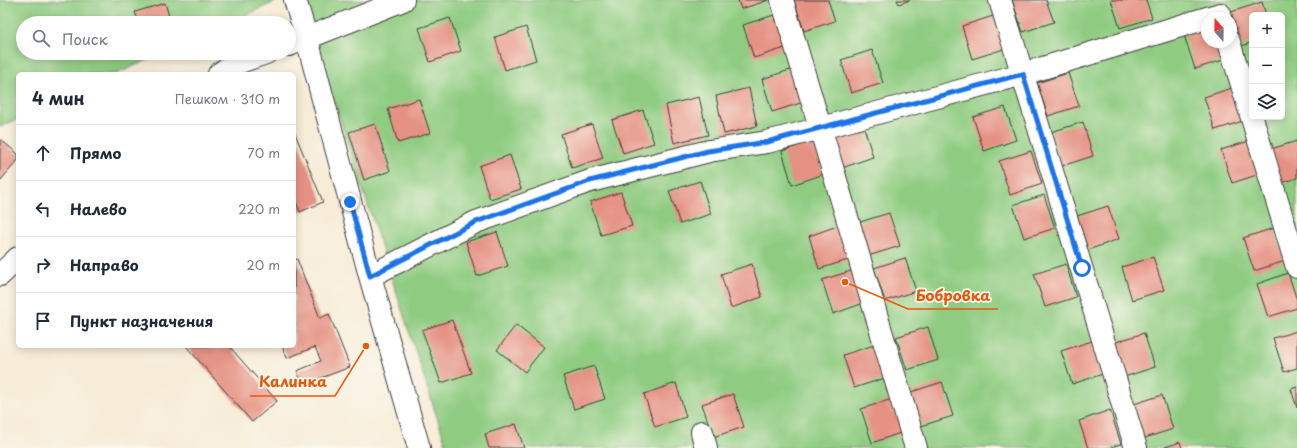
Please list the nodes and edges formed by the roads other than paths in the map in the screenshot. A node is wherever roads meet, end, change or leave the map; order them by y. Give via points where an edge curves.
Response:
1 (295, 0) edge
2 (403, 0) edge
3 (782, 0) edge
4 (1000, 0) edge
5 (1219, 11) edge
6 (298, 42) edge
7 (1231, 48) edge
8 (246, 60) edge
9 (222, 72) edge
10 (1023, 74) junction
11 (821, 128) junction
12 (16, 260) edge
13 (1297, 267) edge
14 (0, 275) edge
15 (370, 276) junction
16 (419, 448) edge
17 (916, 448) edge
18 (1136, 448) edge

1 - 6 street
2 - 6 street
3 - 11 street
4 - 10 street
5 - 10 street
6 - 15 street
7 - 13 street
8 - 9 street
10 - 11 street
10 - 18 street
11 - 15 street via 767,142 708,151 590,181 476,222
11 - 17 street
12 - 14 street
15 - 16 street

